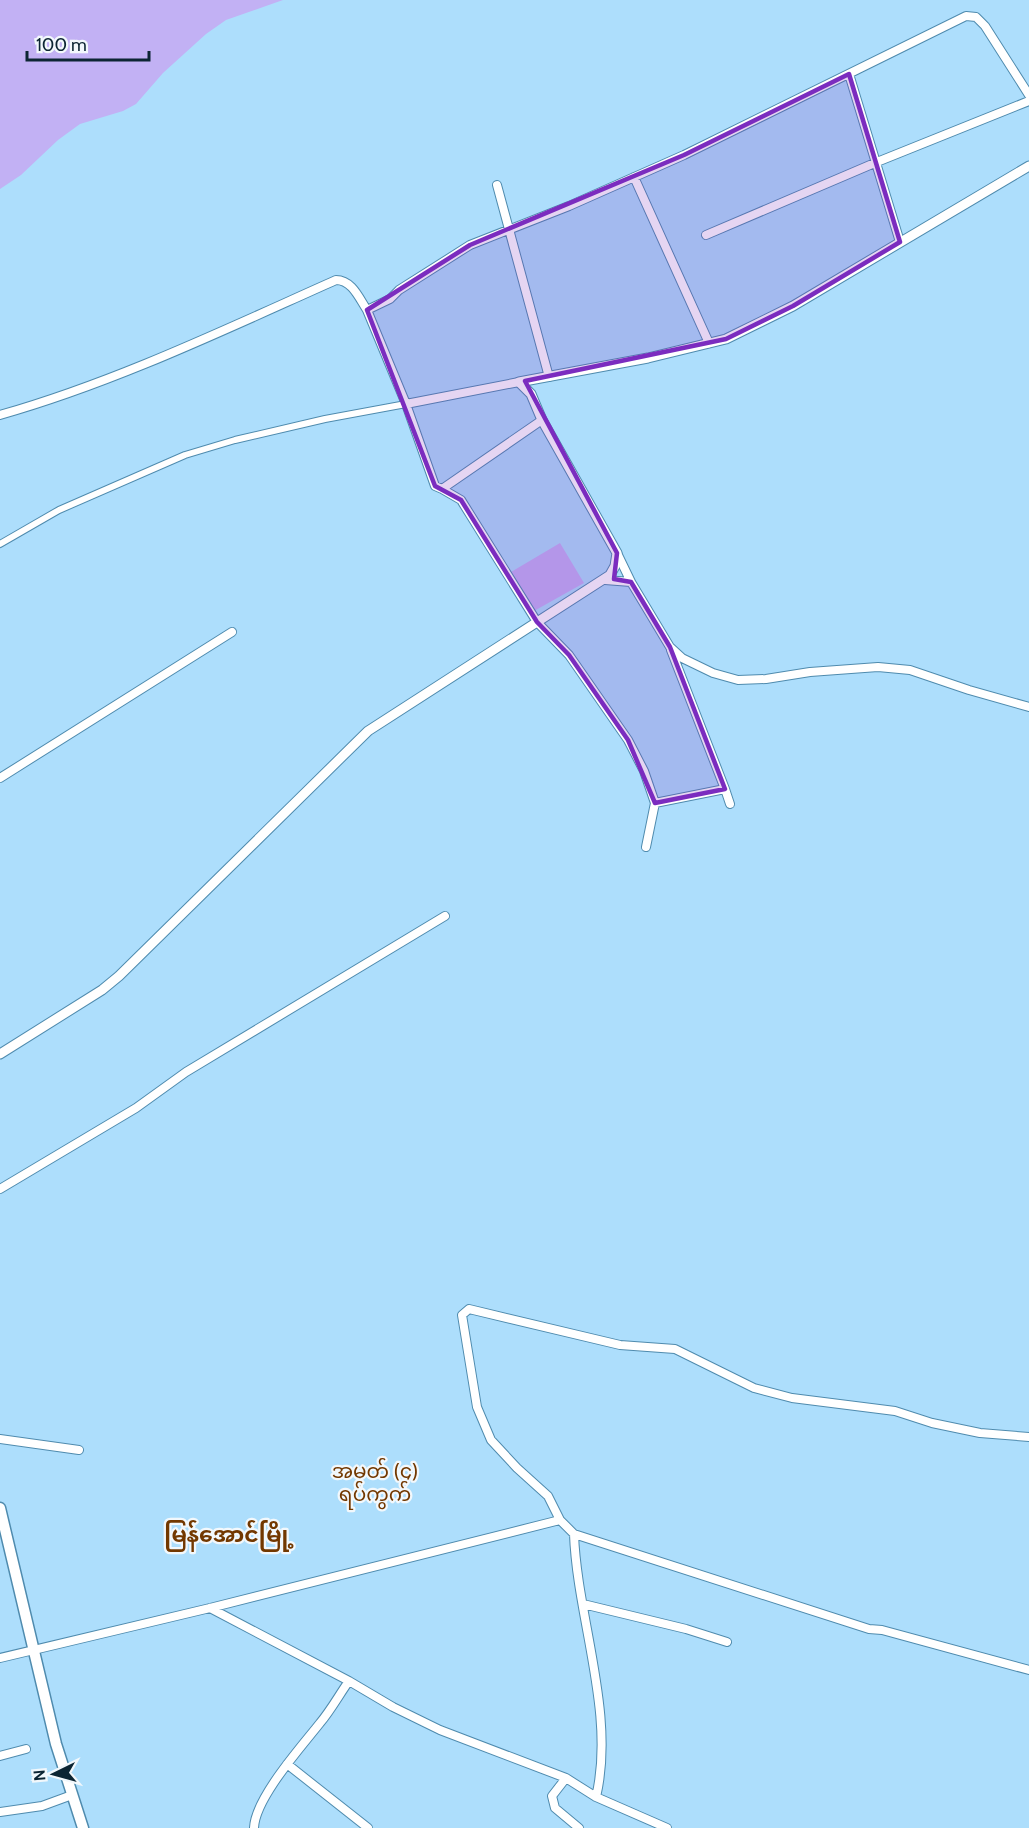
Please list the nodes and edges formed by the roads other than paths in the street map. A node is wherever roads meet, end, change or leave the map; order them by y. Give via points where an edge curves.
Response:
1 (849, 74) junction
2 (1029, 95) edge
3 (1029, 100) edge
4 (877, 162) junction
5 (1029, 166) edge
6 (634, 177) junction
7 (497, 185) dead end
8 (510, 230) junction
9 (706, 235) dead end
10 (900, 242) junction
11 (367, 310) junction
12 (709, 343) junction
13 (549, 377) junction
14 (519, 382) junction
15 (406, 404) junction
16 (0, 415) edge
17 (542, 420) junction
18 (442, 489) junction
19 (0, 544) edge
20 (617, 552) junction
21 (605, 580) junction
22 (631, 582) junction
23 (537, 622) junction
24 (232, 632) dead end
25 (669, 647) junction
26 (1029, 707) edge
27 (0, 778) edge
28 (725, 789) junction
29 (655, 802) junction
30 (730, 804) dead end
31 (646, 847) dead end
32 (444, 916) dead end
33 (0, 1054) edge
34 (0, 1189) edge
35 (1029, 1437) edge
36 (0, 1439) edge
37 (79, 1450) dead end
38 (0, 1508) edge
39 (560, 1520) junction
40 (574, 1534) junction
41 (583, 1604) junction
42 (210, 1608) junction
43 (727, 1642) dead end
44 (34, 1650) junction
45 (0, 1658) edge
46 (1029, 1670) edge
47 (349, 1681) junction
48 (26, 1749) dead end
49 (0, 1756) edge
50 (287, 1764) junction
51 (566, 1778) junction
52 (72, 1795) junction
53 (596, 1797) junction
54 (0, 1812) edge
55 (256, 1826) edge
56 (83, 1828) edge
57 (368, 1828) edge
58 (579, 1828) edge
59 (668, 1828) edge

1 - 2 street via 966,16 976,17 986,26
1 - 4 street
1 - 6 street
3 - 4 street
4 - 9 street
4 - 10 street
5 - 10 street
6 - 8 street
6 - 12 street
7 - 8 street
8 - 11 street via 470,245
8 - 13 street
10 - 12 street via 793,306 726,339
11 - 15 street
11 - 16 street via 351,285 336,280 101,382
12 - 13 street
13 - 14 street
14 - 15 street
14 - 17 street via 531,394
15 - 18 street via 435,486
15 - 19 street via 246,437 185,455 59,510
17 - 18 street
17 - 20 street
18 - 23 street via 461,501
20 - 21 street via 615,566
20 - 22 street
21 - 22 street
21 - 23 street
22 - 25 street
23 - 29 street via 568,655 628,740
23 - 33 street via 368,731 119,976
24 - 27 street
25 - 26 street via 713,673 738,680 878,667 910,670
25 - 28 street
28 - 29 street
28 - 30 street
29 - 31 street
32 - 34 street
35 - 39 street via 980,1433 895,1411 792,1398 754,1388 675,1349 620,1345 469,1309 462,1315 477,1407 491,1440 548,1496
36 - 37 street
38 - 44 main road
39 - 40 street
39 - 42 street
40 - 41 street
40 - 46 street via 869,1629
41 - 43 street
41 - 53 street via 602,1742
42 - 44 street
42 - 47 street
44 - 45 street
44 - 52 main road
47 - 50 street
47 - 51 street via 440,1730
48 - 49 street
50 - 55 street via 266,1796
50 - 57 street
51 - 53 street
51 - 58 street via 552,1796 555,1808
52 - 54 street via 42,1806
52 - 56 main road
53 - 59 street

